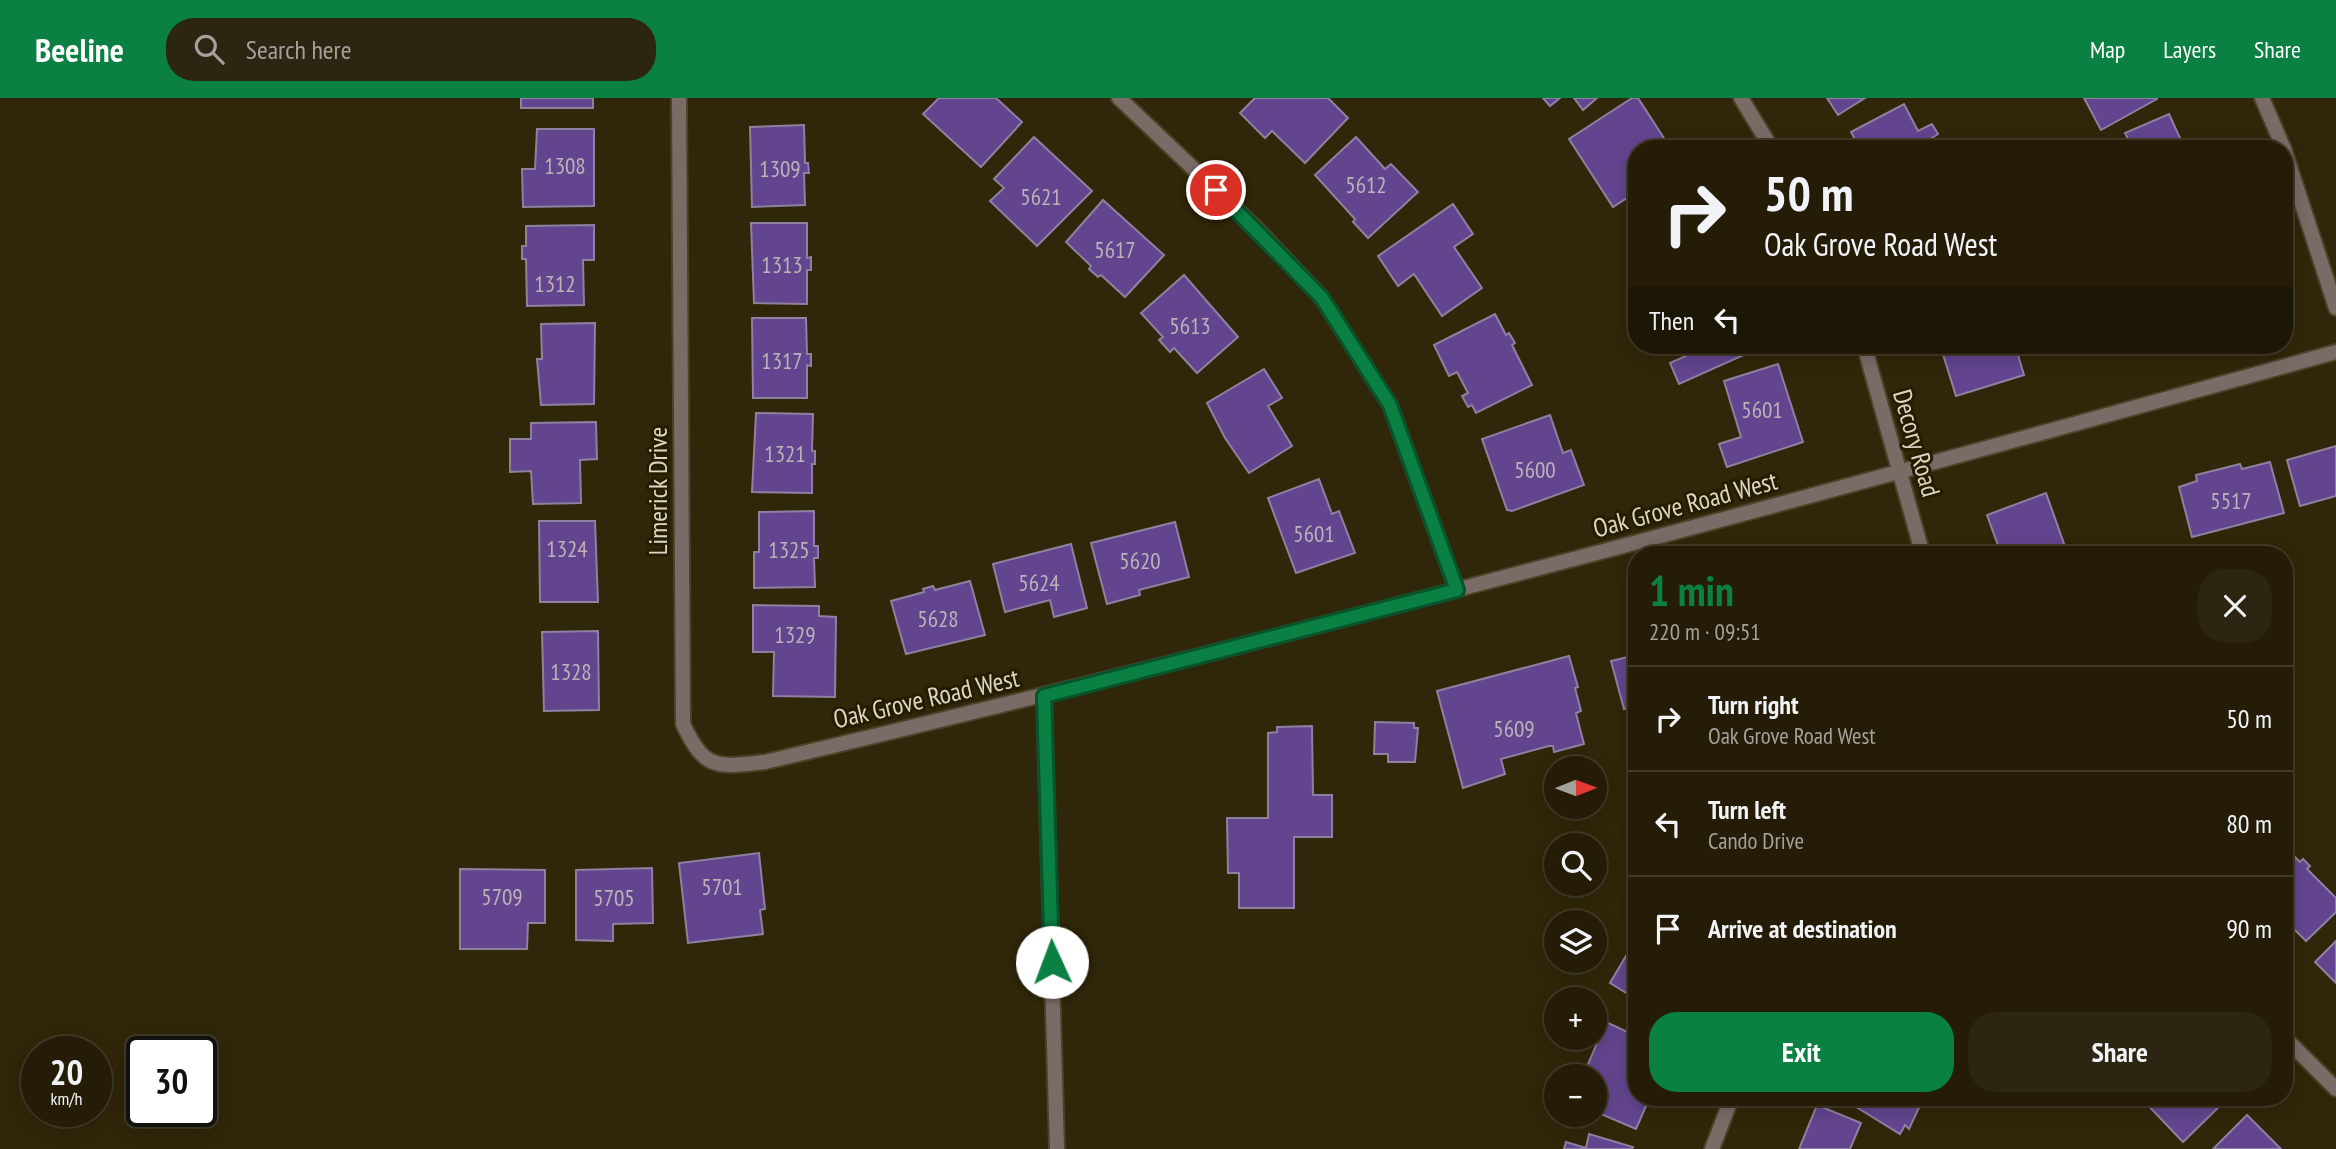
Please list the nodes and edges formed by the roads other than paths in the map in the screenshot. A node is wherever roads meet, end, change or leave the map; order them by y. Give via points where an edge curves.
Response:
1 (679, 98) edge
2 (1119, 98) edge
3 (1741, 98) edge
4 (2262, 98) edge
5 (1767, 140) edge
6 (2280, 140) edge
7 (2293, 177) edge
8 (2336, 308) edge
9 (2336, 352) edge
10 (1867, 354) edge
11 (1901, 472) junction
12 (1921, 546) edge
13 (1457, 590) junction
14 (1044, 696) junction
15 (820, 749) joint
16 (2293, 1046) edge
17 (2336, 1089) edge
18 (1729, 1106) edge
19 (1057, 1149) edge
20 (1712, 1149) edge

1 - 15 street, Limerick Drive via 683,724 696,752 707,761 731,766
2 - 13 street via 1255,227 1322,298 1390,405
3 - 5 street
4 - 6 street
7 - 8 street
9 - 11 street, Oak Grove Road West
10 - 11 street, Decory Road
11 - 12 street, Decory Road
11 - 13 street, Oak Grove Road West
13 - 14 street, Oak Grove Road West
14 - 15 street, Oak Grove Road West
14 - 19 street, Oak Grove Road West
16 - 17 street
18 - 20 street

